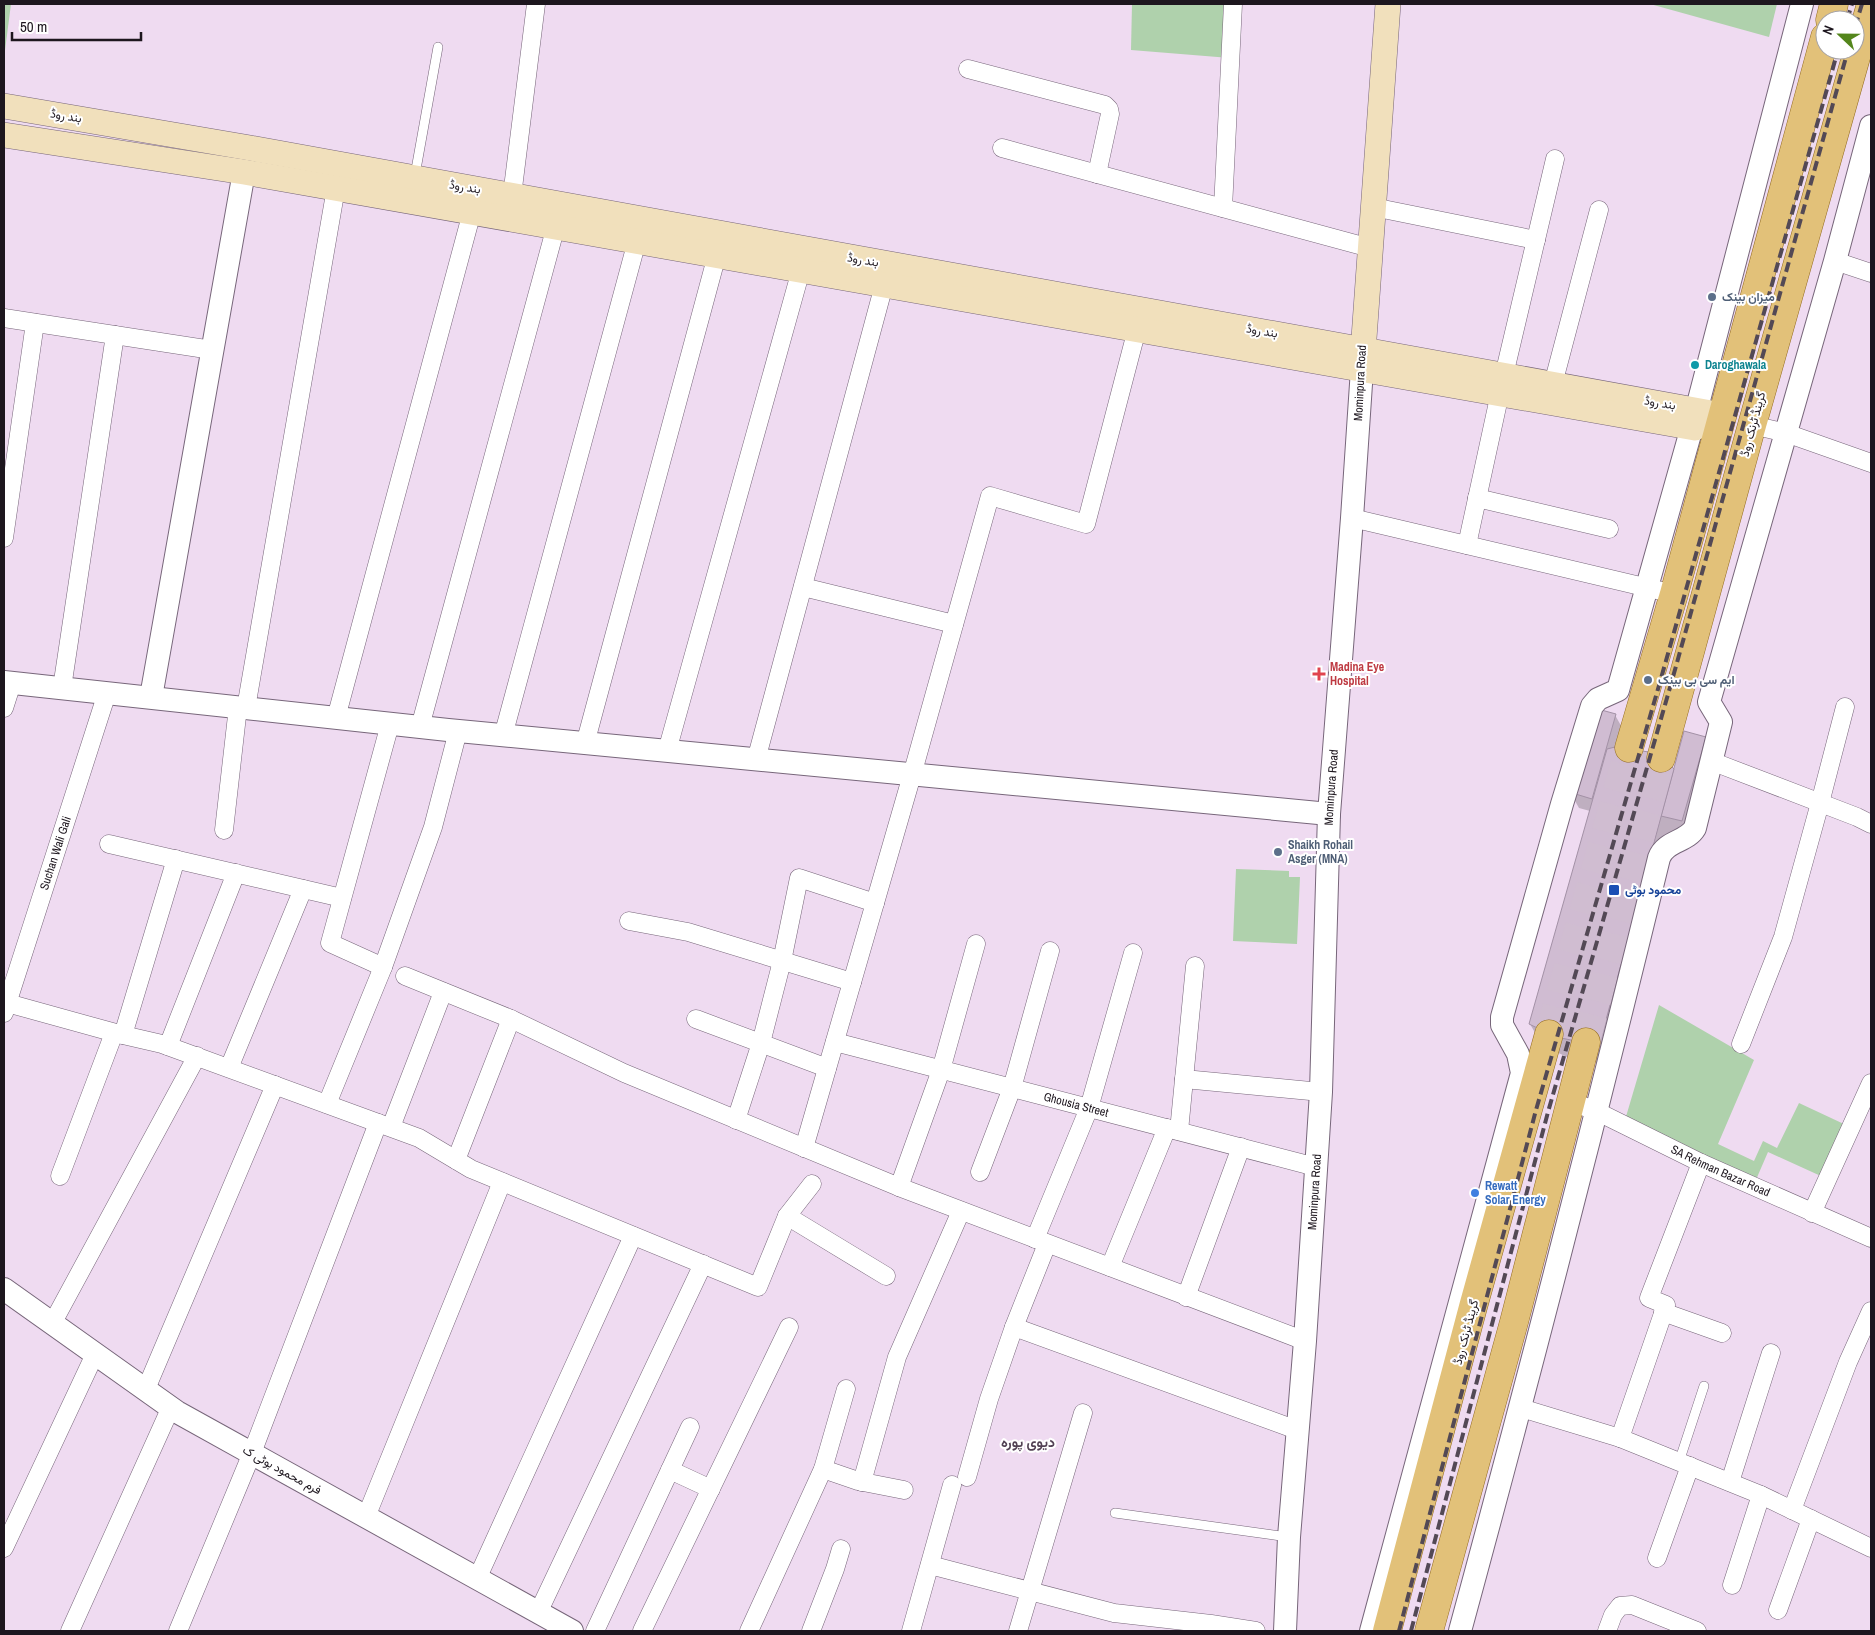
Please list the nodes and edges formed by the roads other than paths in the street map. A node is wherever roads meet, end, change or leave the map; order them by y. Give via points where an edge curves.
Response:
1 (536, 4) edge
2 (1233, 4) edge
3 (1388, 4) edge
4 (1802, 4) edge
5 (1871, 4) edge
6 (438, 47) dead end
7 (1818, 60) edge
8 (968, 69) dead end
9 (4, 106) edge
10 (1870, 134) edge
11 (4, 136) edge
12 (1002, 148) dead end
13 (1555, 159) dead end
14 (244, 172) junction
15 (1097, 174) junction
16 (414, 178) junction
17 (336, 188) junction
18 (512, 196) junction
19 (1373, 207) junction
20 (1224, 208) junction
21 (1600, 210) dead end
22 (472, 212) junction
23 (556, 226) junction
24 (1536, 240) junction
25 (637, 241) junction
26 (1370, 248) junction
27 (716, 255) junction
28 (1834, 261) junction
29 (801, 270) junction
30 (1871, 273) edge
31 (884, 284) junction
32 (4, 318) edge
33 (35, 322) junction
34 (1137, 329) junction
35 (115, 335) junction
36 (212, 350) junction
37 (1362, 359) junction
38 (1502, 384) junction
39 (1553, 384) junction
40 (1707, 421) junction
41 (1752, 425) junction
42 (1786, 433) junction
43 (1871, 463) edge
44 (1477, 498) junction
45 (1352, 518) junction
46 (1609, 528) dead end
47 (4, 538) edge
48 (1467, 545) junction
49 (803, 587) junction
50 (1647, 588) junction
51 (1674, 594) junction
52 (954, 624) junction
53 (8, 682) edge
54 (62, 688) junction
55 (106, 693) junction
56 (151, 697) junction
57 (1845, 707) dead end
58 (4, 708) edge
59 (242, 708) junction
60 (336, 718) junction
61 (390, 724) junction
62 (420, 727) junction
63 (458, 731) junction
64 (503, 736) junction
65 (585, 744) junction
66 (1629, 748) tunnel mouth
67 (666, 752) junction
68 (1661, 758) tunnel mouth
69 (756, 760) junction
70 (1711, 761) junction
71 (912, 775) junction
72 (1820, 803) junction
73 (1329, 814) junction
74 (1871, 824) edge
75 (224, 830) dead end
76 (109, 844) dead end
77 (176, 859) junction
78 (236, 873) junction
79 (303, 889) junction
80 (342, 898) junction
81 (875, 904) junction
82 (629, 921) dead end
83 (976, 944) dead end
84 (1050, 951) dead end
85 (1133, 953) dead end
86 (782, 961) junction
87 (1195, 966) dead end
88 (383, 967) junction
89 (405, 976) dead end
90 (852, 982) junction
91 (443, 992) junction
92 (5, 1008) edge
93 (511, 1019) junction
94 (696, 1019) dead end
95 (118, 1034) junction
96 (1549, 1034) tunnel mouth
97 (835, 1042) junction
98 (1586, 1042) tunnel mouth
99 (761, 1043) junction
100 (1741, 1044) dead end
101 (168, 1046) junction
102 (197, 1056) junction
103 (229, 1068) junction
104 (827, 1068) junction
105 (941, 1070) junction
106 (1184, 1079) junction
107 (1871, 1083) edge
108 (275, 1085) junction
109 (1012, 1088) junction
110 (1320, 1092) junction
111 (1570, 1101) junction
112 (327, 1104) junction
113 (1089, 1108) junction
114 (1598, 1112) junction
115 (736, 1120) junction
116 (384, 1125) junction
117 (1173, 1129) junction
118 (1241, 1147) junction
119 (804, 1148) junction
120 (456, 1160) junction
121 (1701, 1162) junction
122 (1316, 1166) junction
123 (980, 1172) dead end
124 (60, 1176) dead end
125 (502, 1182) junction
126 (812, 1184) dead end
127 (899, 1187) junction
128 (961, 1211) junction
129 (1812, 1213) junction
130 (787, 1216) junction
131 (633, 1236) junction
132 (1871, 1238) edge
133 (1041, 1241) junction
134 (703, 1264) junction
135 (1110, 1268) junction
136 (886, 1276) dead end
137 (4, 1289) edge
138 (1186, 1297) junction
139 (1473, 1307) junction
140 (1663, 1312) junction
141 (1871, 1312) edge
142 (1514, 1322) junction
143 (52, 1324) junction
144 (789, 1327) dead end
145 (1014, 1328) junction
146 (1722, 1333) dead end
147 (1305, 1341) junction
148 (1771, 1353) dead end
149 (95, 1354) junction
150 (1704, 1386) dead end
151 (146, 1389) junction
152 (846, 1389) dead end
153 (171, 1407) junction
154 (1521, 1408) junction
155 (1083, 1413) dead end
156 (690, 1427) dead end
157 (1297, 1430) junction
158 (1620, 1438) junction
159 (252, 1453) junction
160 (1685, 1464) junction
161 (823, 1469) junction
162 (670, 1470) junction
163 (967, 1477) dead end
164 (862, 1482) junction
165 (1730, 1482) junction
166 (952, 1486) dead end
167 (711, 1489) junction
168 (904, 1490) dead end
169 (1761, 1495) junction
170 (1792, 1510) junction
171 (1115, 1513) dead end
172 (366, 1517) junction
173 (1811, 1519) junction
174 (1289, 1537) junction
175 (4, 1548) edge
176 (1871, 1548) edge
177 (841, 1549) dead end
178 (1657, 1558) dead end
179 (930, 1565) junction
180 (477, 1579) junction
181 (1732, 1585) dead end
182 (1030, 1591) junction
183 (1778, 1610) dead end
184 (538, 1613) junction
185 (1211, 1627) edge
186 (567, 1630) edge
187 (70, 1631) edge
188 (178, 1631) edge
189 (595, 1631) edge
190 (642, 1631) edge
191 (749, 1631) edge
192 (810, 1631) edge
193 (911, 1631) edge
194 (1018, 1631) edge
195 (1256, 1631) edge
196 (1285, 1631) edge
197 (1371, 1631) edge
198 (1387, 1631) edge
199 (1429, 1631) edge
200 (1460, 1631) edge
201 (1607, 1631) edge
202 (1698, 1631) edge

1 - 18 street
2 - 20 street
3 - 19 main road, Mominpura Road
4 - 40 street
5 - 41 main road, گرینڈ ٹرنک روڈ
6 - 16 lane
7 - 40 main road
8 - 15 street via 1105,104 1110,114
9 - 16 main road, بند روڈ
10 - 28 street
11 - 14 main road, بند روڈ
12 - 15 street
13 - 24 street
14 - 17 main road, بند روڈ
14 - 36 street
15 - 20 street
16 - 18 main road, بند روڈ
17 - 22 main road, بند روڈ
17 - 59 street
18 - 37 main road, بند روڈ
19 - 24 street
19 - 26 main road, Mominpura Road
20 - 26 street
21 - 39 street
22 - 23 main road, بند روڈ
22 - 60 street
23 - 25 main road, بند روڈ
23 - 62 street
24 - 38 street
25 - 27 main road, بند روڈ
25 - 64 street
26 - 37 main road, Mominpura Road
27 - 29 main road, بند روڈ
27 - 65 street
28 - 30 street
28 - 42 street
29 - 31 main road, بند روڈ
29 - 67 street
31 - 34 main road, بند روڈ
31 - 49 street
32 - 33 street
33 - 35 street
33 - 47 street
34 - 37 main road, بند روڈ
34 - 52 street via 1086,524 990,496
35 - 36 street
35 - 54 street
36 - 56 street
37 - 38 main road, بند روڈ
37 - 45 street, Mominpura Road
38 - 39 main road, بند روڈ
38 - 40 main road, بند روڈ
38 - 44 street
39 - 40 main road, بند روڈ
40 - 50 street
40 - 51 main road
41 - 42 street
41 - 68 main road, گرینڈ ٹرنک روڈ
42 - 43 street
42 - 70 street via 1709,702 1721,722
44 - 46 street
44 - 48 street
45 - 48 street
45 - 73 street, Mominpura Road
48 - 50 street
49 - 52 street
49 - 69 street
50 - 51 street
50 - 197 street via 1618,690 1598,699 1592,706 1502,1017 1502,1025 1518,1054 1522,1073
51 - 66 main road
52 - 71 street
53 - 54 street
53 - 58 street
54 - 55 street
55 - 56 street
55 - 92 street, Suchan Wali Gali
56 - 59 street
57 - 72 street
59 - 60 street
59 - 75 street
60 - 61 street
61 - 62 street
61 - 80 street
62 - 63 street
63 - 64 street
63 - 88 street via 434,827
64 - 65 street
65 - 67 street
67 - 69 street
69 - 71 street
70 - 72 street
70 - 114 street via 1694,831 1665,848 1659,858
71 - 73 street
71 - 81 street
72 - 74 street
72 - 100 street via 1782,937
73 - 110 street, Mominpura Road
76 - 77 street
77 - 78 street
77 - 95 street
78 - 79 street
78 - 101 street
79 - 80 street
79 - 103 street
80 - 88 street via 330,943
81 - 86 street via 799,878
81 - 90 street
82 - 86 street via 688,932
83 - 105 street
84 - 109 street
85 - 113 street
86 - 90 street
86 - 99 street
87 - 106 street
88 - 112 street
89 - 91 street
90 - 97 street
91 - 93 street
91 - 116 street
92 - 95 street
93 - 115 street via 624,1073
93 - 120 street
94 - 99 street
95 - 101 street
95 - 124 street
96 - 139 main road, گرینڈ ٹرنک روڈ
97 - 104 street
97 - 105 street, Ghousia Street
98 - 111 main road
99 - 104 street
99 - 115 street
101 - 102 street
102 - 103 street
102 - 143 street
103 - 108 street
104 - 119 street
105 - 109 street, Ghousia Street
105 - 127 street
106 - 110 street
106 - 117 street
107 - 129 street
108 - 112 street
108 - 151 street
109 - 113 street, Ghousia Street
109 - 123 street
110 - 122 street, Mominpura Road
111 - 114 street, SA Rehman Bazar Road
111 - 142 main road
112 - 116 street
113 - 117 street, Ghousia Street
113 - 133 street
114 - 121 street, SA Rehman Bazar Road
114 - 154 street
115 - 119 street
116 - 120 street via 419,1138
116 - 159 street
117 - 118 street, Ghousia Street
117 - 135 street
118 - 122 street, Ghousia Street
118 - 138 street
119 - 127 street
120 - 125 street
121 - 129 street, SA Rehman Bazar Road
121 - 140 street via 1649,1298 1666,1305
122 - 147 street, Mominpura Road
125 - 131 street
125 - 172 street
126 - 130 street
127 - 128 street
128 - 133 street
128 - 164 street via 898,1357
129 - 132 street, SA Rehman Bazar Road
130 - 134 street via 758,1287
130 - 136 street
131 - 134 street
131 - 180 street
133 - 135 street
133 - 145 street
134 - 184 street
135 - 138 street
137 - 143 street, فرم محمود بوٹی ک
138 - 147 street
139 - 142 main road
139 - 198 main road, گرینڈ ٹرنک روڈ
140 - 146 street
140 - 158 street
141 - 170 street via 1848,1362
142 - 199 main road
143 - 149 street, فرم محمود بوٹی ک
144 - 167 street
145 - 157 street
145 - 163 street via 989,1398
147 - 157 street, Mominpura Road
148 - 165 street
149 - 151 street, فرم محمود بوٹی ک
149 - 175 street
150 - 160 lane
151 - 153 street, فرم محمود بوٹی ک
152 - 161 street
153 - 159 street, فرم محمود بوٹی ک
153 - 187 street
154 - 158 street
154 - 200 street
155 - 182 street
156 - 162 street
157 - 174 street, Mominpura Road
158 - 160 street
159 - 172 street, فرم محمود بوٹی ک
159 - 188 street
160 - 165 street
160 - 178 street
161 - 164 street
161 - 191 street
162 - 167 street
162 - 189 street
164 - 168 street
165 - 169 street
166 - 179 street
167 - 190 street
169 - 170 street
169 - 181 street
170 - 173 street
171 - 174 lane
172 - 180 street, فرم محمود بوٹی ک
173 - 176 street
173 - 183 street
174 - 196 street, Mominpura Road
177 - 192 street
179 - 182 street
179 - 193 street
180 - 184 street, فرم محمود بوٹی ک
182 - 185 street via 1114,1613
182 - 194 street
184 - 186 street, فرم محمود بوٹی ک
185 - 195 street
201 - 202 street via 1620,1606 1632,1605

